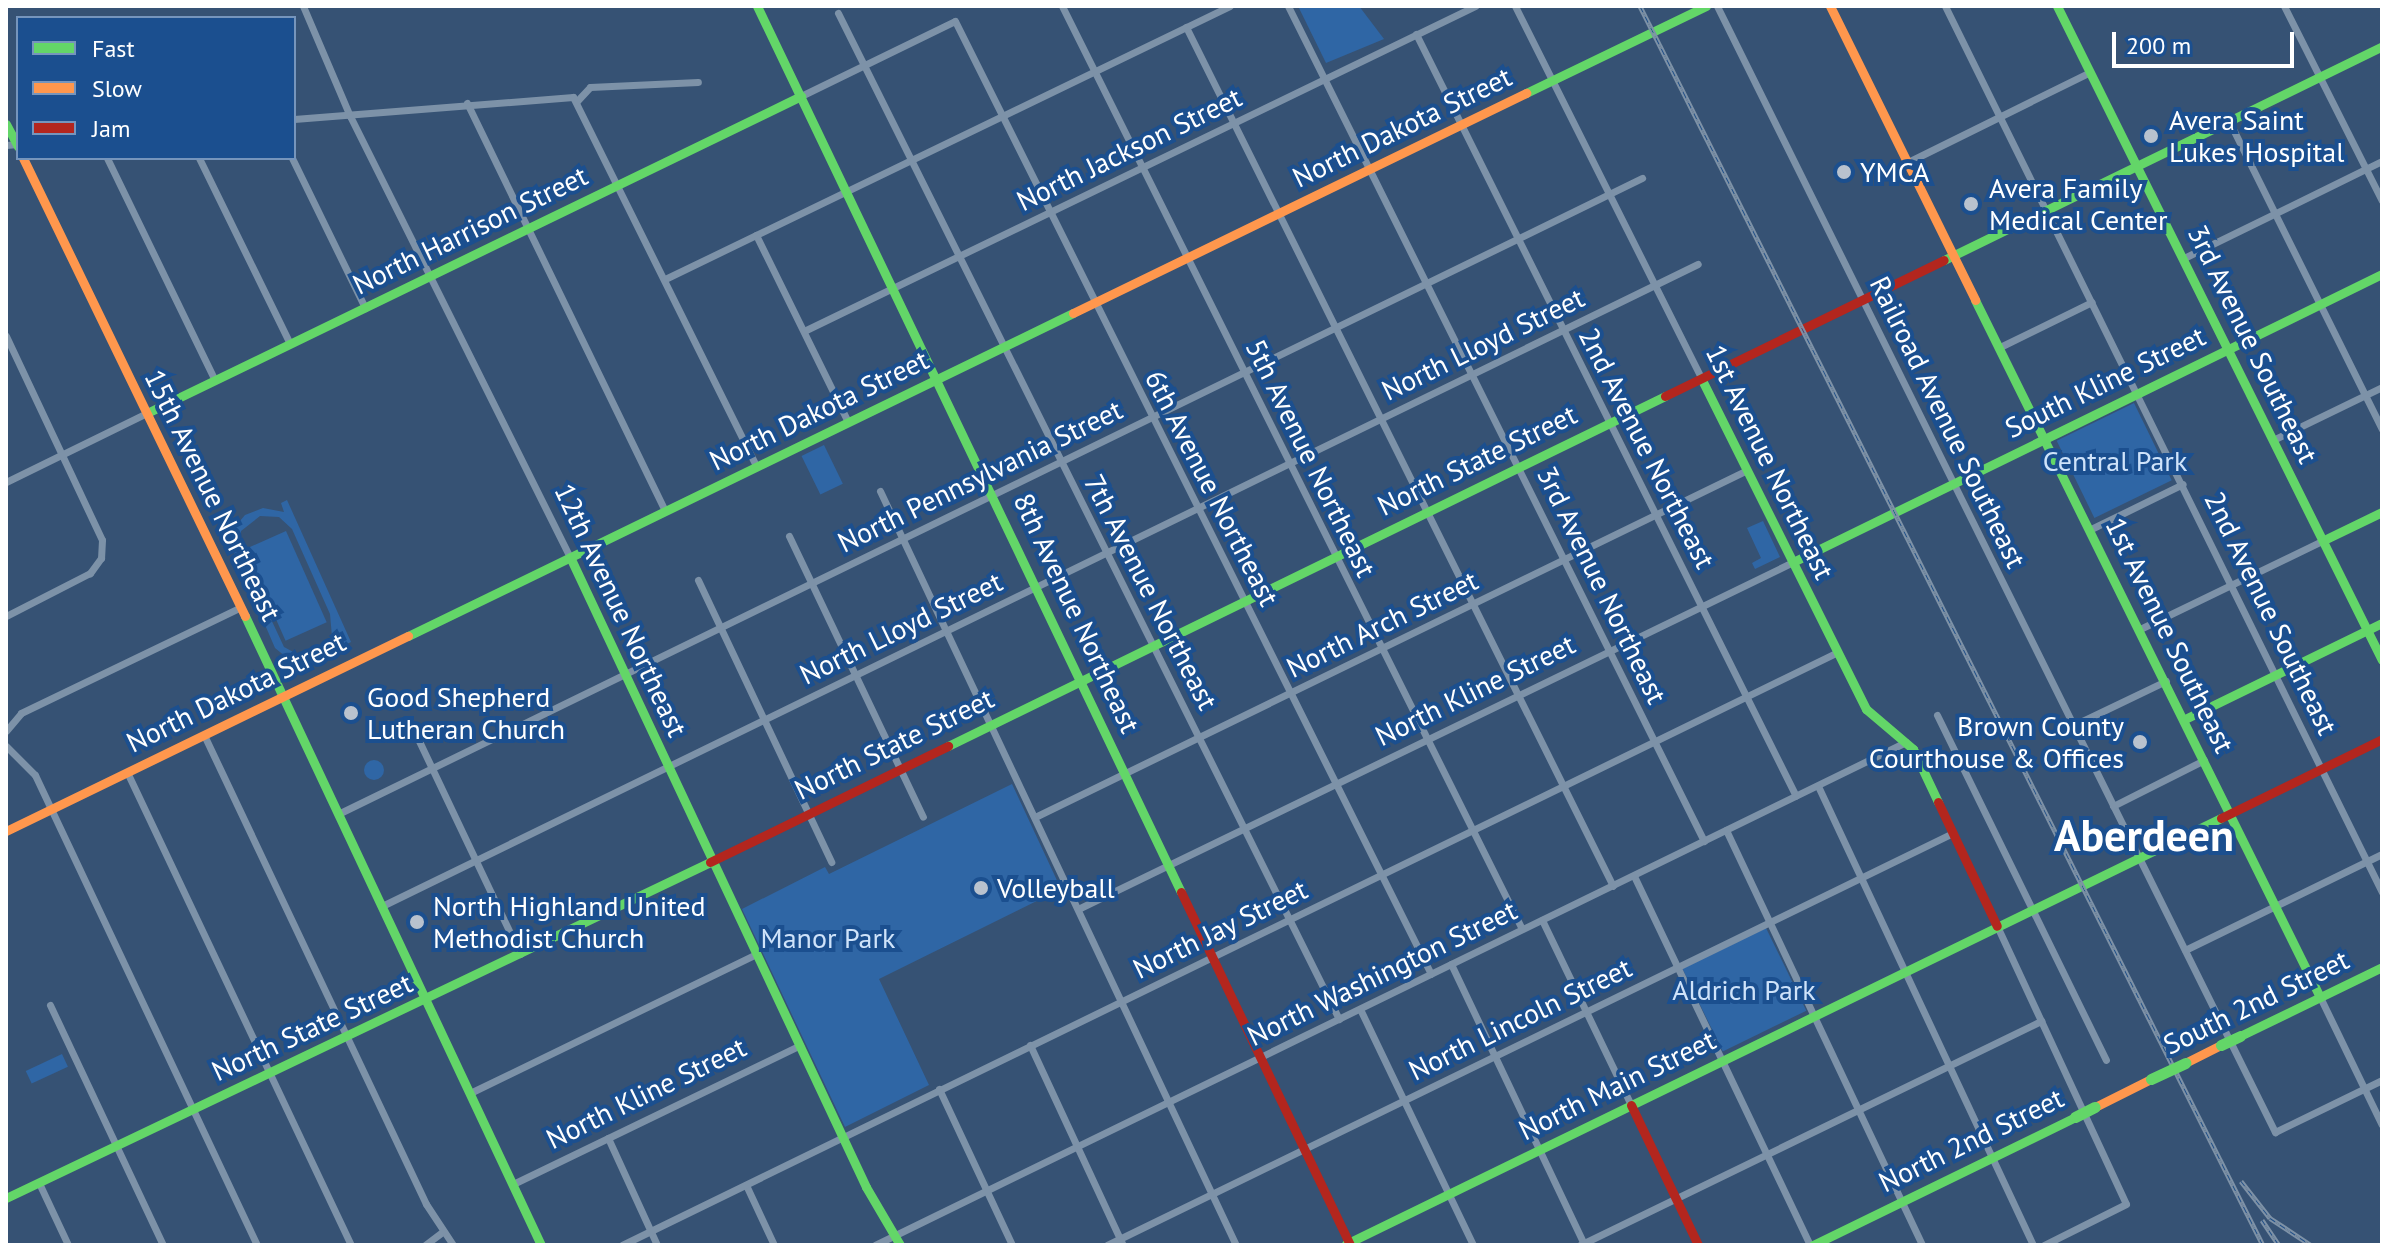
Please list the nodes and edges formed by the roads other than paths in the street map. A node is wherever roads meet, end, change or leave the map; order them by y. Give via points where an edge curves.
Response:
1 (303, 6) edge
2 (757, 6) edge
3 (1062, 6) edge
4 (1230, 6) edge
5 (1288, 6) edge
6 (1475, 6) edge
7 (1515, 6) edge
8 (1706, 6) edge
9 (1717, 6) edge
10 (1830, 6) edge
11 (1945, 6) edge
12 (2057, 6) edge
13 (2284, 6) edge
14 (838, 13) dead end
15 (955, 21) joint
16 (1186, 27) junction
17 (1416, 34) junction
18 (2382, 46) edge
19 (864, 65) junction
20 (1094, 72) junction
21 (2090, 72) junction
22 (2318, 77) junction
23 (1324, 78) junction
24 (1552, 81) junction
25 (698, 82) dead end
26 (801, 96) junction
27 (575, 99) junction
28 (467, 103) junction
29 (350, 116) junction
30 (1002, 116) junction
31 (2000, 117) junction
32 (296, 119) edge
33 (2229, 121) junction
34 (1233, 123) junction
35 (6, 124) edge
36 (1461, 126) junction
37 (15, 145) edge
38 (24, 160) edge
39 (108, 160) edge
40 (200, 160) edge
41 (293, 160) edge
42 (912, 160) junction
43 (2382, 161) edge
44 (1908, 162) junction
45 (2137, 166) junction
46 (1141, 167) junction
47 (1370, 169) junction
48 (2366, 169) junction
49 (1642, 178) dead end
50 (619, 184) junction
51 (847, 191) junction
52 (1609, 194) junction
53 (2382, 201) edge
54 (2046, 209) junction
55 (1050, 211) junction
56 (2274, 213) junction
57 (1278, 214) junction
58 (527, 229) junction
59 (756, 235) junction
60 (1518, 239) junction
61 (1954, 254) junction
62 (959, 256) junction
63 (1187, 257) junction
64 (2184, 258) junction
65 (1698, 264) dead end
66 (2382, 274) edge
67 (432, 275) junction
68 (665, 279) junction
69 (1427, 283) junction
70 (1655, 285) junction
71 (894, 287) junction
72 (1863, 299) junction
73 (2092, 302) junction
74 (1096, 303) junction
75 (2320, 304) junction
76 (365, 308) junction
77 (1335, 328) junction
78 (1563, 330) junction
79 (804, 331) junction
80 (6, 336) edge
81 (290, 344) junction
82 (1004, 347) junction
83 (2000, 347) junction
84 (2229, 349) junction
85 (1244, 373) junction
86 (1472, 375) junction
87 (1701, 378) junction
88 (938, 379) junction
89 (215, 380) junction
90 (2382, 387) edge
91 (2137, 393) junction
92 (2365, 395) junction
93 (147, 413) junction
94 (1152, 417) junction
95 (1381, 419) junction
96 (848, 422) junction
97 (1609, 423) junction
98 (2382, 429) edge
99 (2045, 438) junction
100 (2273, 440) junction
101 (64, 454) junction
102 (1061, 461) junction
103 (1290, 463) junction
104 (757, 467) junction
105 (1519, 467) junction
106 (1747, 470) junction
107 (6, 482) edge
108 (1954, 483) junction
109 (2183, 484) junction
110 (880, 491) dead end
111 (993, 494) junction
112 (1198, 508) junction
113 (665, 511) junction
114 (1427, 511) junction
115 (2382, 512) edge
116 (1892, 513) joint
117 (1657, 515) junction
118 (2091, 529) junction
119 (789, 536) dead end
120 (902, 539) junction
121 (2324, 540) junction
122 (1107, 552) junction
123 (1336, 556) junction
124 (570, 557) junction
125 (1565, 560) junction
126 (1793, 562) junction
127 (698, 580) dead end
128 (811, 583) junction
129 (2233, 584) junction
130 (1037, 586) junction
131 (1244, 601) junction
132 (1473, 604) junction
133 (1701, 606) junction
134 (241, 607) junction
135 (6, 616) edge
136 (2382, 623) edge
137 (720, 628) junction
138 (2140, 629) junction
139 (946, 630) junction
140 (2367, 630) junction
141 (1154, 645) junction
142 (1382, 649) junction
143 (1610, 650) junction
144 (1838, 652) junction
145 (2382, 660) edge
146 (624, 674) junction
147 (855, 675) junction
148 (2276, 675) junction
149 (1081, 680) junction
150 (2166, 681) junction
151 (1290, 693) junction
152 (1518, 695) junction
153 (283, 696) junction
154 (1746, 697) junction
155 (1937, 715) dead end
156 (2185, 719) junction
157 (763, 720) junction
158 (410, 722) dead end
159 (990, 724) junction
160 (2074, 725) junction
161 (6, 731) edge
162 (204, 735) junction
163 (1200, 738) junction
164 (1427, 739) junction
165 (2382, 739) edge
166 (1655, 741) junction
167 (1908, 741) junction
168 (6, 746) edge
169 (2204, 760) junction
170 (668, 766) junction
171 (2322, 768) junction
172 (432, 769) junction
173 (899, 769) junction
174 (127, 772) junction
175 (1126, 773) junction
176 (1336, 784) junction
177 (1564, 786) junction
178 (1818, 786) junction
179 (1796, 796) junction
180 (2113, 806) junction
181 (51, 809) junction
182 (2230, 812) junction
183 (338, 814) junction
184 (807, 814) junction
185 (923, 817) dead end
186 (1035, 817) junction
187 (1245, 828) junction
188 (1473, 830) junction
189 (1726, 830) junction
190 (6, 831) edge
191 (1953, 833) junction
192 (1704, 841) junction
193 (2382, 854) edge
194 (2139, 857) junction
195 (475, 860) junction
196 (712, 860) junction
197 (2367, 861) junction
198 (831, 862) dead end
199 (1170, 865) junction
200 (1381, 875) junction
201 (1634, 876) junction
202 (1861, 877) junction
203 (1613, 886) junction
204 (2382, 892) edge
205 (2276, 905) junction
206 (382, 906) junction
207 (1078, 909) junction
208 (2033, 909) junction
209 (1290, 919) junction
210 (1542, 920) junction
211 (1769, 922) junction
212 (1997, 926) junction
213 (1522, 929) junction
214 (2185, 950) junction
215 (520, 954) junction
216 (756, 954) junction
217 (1214, 957) junction
218 (1451, 964) junction
219 (1678, 967) junction
220 (2382, 967) edge
221 (1905, 971) junction
222 (1431, 974) junction
223 (2320, 997) junction
224 (426, 1000) junction
225 (1121, 1001) junction
226 (50, 1005) dead end
227 (1360, 1009) junction
228 (1586, 1012) junction
229 (1814, 1016) junction
230 (1339, 1019) junction
231 (2041, 1021) junction
232 (347, 1037) junction
233 (800, 1045) junction
234 (1030, 1045) junction
235 (1261, 1056) junction
236 (1494, 1056) junction
237 (2106, 1060) dead end
238 (1723, 1061) junction
239 (1949, 1065) junction
240 (270, 1073) junction
241 (2151, 1079) joint
242 (2382, 1080) edge
243 (2365, 1088) junction
244 (939, 1089) junction
245 (470, 1093) junction
246 (1404, 1101) junction
247 (1169, 1102) junction
248 (1631, 1105) junction
249 (193, 1109) junction
250 (1858, 1110) junction
251 (2382, 1125) edge
252 (843, 1137) junction
253 (608, 1138) junction
254 (116, 1146) junction
255 (1078, 1146) junction
256 (1305, 1149) junction
257 (1540, 1150) junction
258 (1766, 1154) junction
259 (1992, 1157) junction
260 (39, 1183) junction
261 (513, 1184) junction
262 (746, 1185) junction
263 (986, 1191) junction
264 (1212, 1194) junction
265 (1448, 1194) junction
266 (6, 1198) edge
267 (1676, 1198) junction
268 (1901, 1201) junction
269 (650, 1231) junction
270 (442, 1232) junction
271 (894, 1242) edge
272 (1122, 1242) edge
273 (1348, 1244) edge
274 (1583, 1244) edge
275 (68, 1245) edge
276 (163, 1245) edge
277 (257, 1245) edge
278 (351, 1245) edge
279 (425, 1245) edge
280 (453, 1245) edge
281 (541, 1245) edge
282 (622, 1245) edge
283 (657, 1245) edge
284 (774, 1245) edge
285 (875, 1245) edge
286 (1012, 1245) edge
287 (1107, 1245) edge
288 (1236, 1245) edge
289 (1473, 1245) edge
290 (1698, 1245) edge
291 (1811, 1245) edge
292 (1922, 1245) edge
293 (2033, 1245) edge
294 (2044, 1245) edge

1 - 29 street, 12th Avenue Northeast
2 - 26 street, 8th Avenue Northeast
3 - 20 street, 5th Avenue Northeast
4 - 16 street
5 - 23 street, 3rd Avenue Northeast
6 - 17 street, North Jackson Street
7 - 24 street, 1st Avenue Northeast
8 - 24 street, North Dakota Street
9 - 72 street, Railroad Avenue Southeast
10 - 44 street, 1st Avenue Southeast
11 - 31 street, 2nd Avenue Southeast
12 - 21 street, 3rd Avenue Southeast
13 - 22 street
14 - 19 street, 7th Avenue Northeast
15 - 19 street, North Harrison Street
15 - 30 street, 6th Avenue Northeast
16 - 20 street
16 - 34 street
17 - 23 street, North Jackson Street
17 - 36 street, 2nd Avenue Northeast
18 - 22 street, North State Street
19 - 26 street, North Harrison Street
19 - 42 street, 7th Avenue Northeast
20 - 30 street
20 - 46 street, 5th Avenue Northeast
21 - 31 street
21 - 45 street, 3rd Avenue Southeast
22 - 33 street, North State Street
22 - 48 street
23 - 34 street, North Jackson Street
23 - 47 street, 3rd Avenue Northeast
24 - 36 street, North Dakota Street
24 - 52 street, 1st Avenue Northeast
25 - 27 street via 590,87
26 - 50 street, North Harrison Street
26 - 51 street, 8th Avenue Northeast
27 - 28 street
27 - 50 street
28 - 29 street
28 - 58 street
29 - 32 street
29 - 67 street, 12th Avenue Northeast
30 - 42 street
30 - 55 street, 6th Avenue Northeast
31 - 44 street
31 - 54 street, 2nd Avenue Southeast
33 - 45 street, North State Street
33 - 56 street
34 - 46 street, North Jackson Street
34 - 57 street
35 - 37 street
36 - 47 street, North Dakota Street
36 - 60 street, 2nd Avenue Northeast
38 - 93 street, 15th Avenue Northeast
39 - 89 street
40 - 81 street
41 - 76 street
42 - 51 street
42 - 62 street, 7th Avenue Northeast
43 - 48 street
44 - 61 street, 1st Avenue Southeast
45 - 54 street, North State Street
45 - 64 street, 3rd Avenue Southeast
46 - 55 street, North Jackson Street
46 - 63 street, 5th Avenue Northeast
47 - 57 street, North Dakota Street
47 - 69 street, 3rd Avenue Northeast
48 - 53 street
48 - 56 street
49 - 52 street, North Pennsylvania Street
50 - 58 street, North Harrison Street
50 - 68 street
51 - 59 street
51 - 71 street, 8th Avenue Northeast
52 - 60 street, North Pennsylvania Street
52 - 70 street, 1st Avenue Northeast
54 - 61 street, North State Street
54 - 73 street, 2nd Avenue Southeast
55 - 62 street, North Jackson Street
55 - 74 street, 6th Avenue Northeast
56 - 64 street
56 - 75 street
57 - 63 street, North Dakota Street
57 - 77 street
58 - 67 street, North Harrison Street
58 - 113 street
59 - 68 street
59 - 79 street
60 - 69 street, North Pennsylvania Street
60 - 78 street, 2nd Avenue Northeast
61 - 72 street, North State Street
61 - 83 street, 1st Avenue Southeast
62 - 71 street, North Jackson Street
62 - 82 street, 7th Avenue Northeast
63 - 74 street, North Dakota Street
63 - 85 street, 5th Avenue Northeast
64 - 84 street, 3rd Avenue Southeast
65 - 70 street, North Lloyd Street
66 - 75 street, South Kline Street
67 - 76 street, North Harrison Street
67 - 124 street, 12th Avenue Northeast
68 - 104 street
69 - 77 street, North Pennsylvania Street
69 - 86 street, 3rd Avenue Northeast
70 - 78 street, North Lloyd Street
70 - 87 street, 1st Avenue Northeast
71 - 79 street, North Jackson Street
71 - 88 street, 8th Avenue Northeast
72 - 87 street, North State Street
72 - 108 street, Railroad Avenue Southeast
73 - 83 street
73 - 91 street, 2nd Avenue Southeast
74 - 82 street, North Dakota Street
74 - 94 street, 6th Avenue Northeast
75 - 84 street, South Kline Street
75 - 92 street
76 - 81 street, North Harrison Street
77 - 85 street, North Pennsylvania Street
77 - 95 street
78 - 86 street, North Lloyd Street
78 - 97 street, 2nd Avenue Northeast
79 - 96 street
80 - 101 street
81 - 89 street, North Harrison Street
82 - 88 street, North Dakota Street
82 - 102 street, 7th Avenue Northeast
83 - 99 street, 1st Avenue Southeast
84 - 91 street, South Kline Street
84 - 100 street, 3rd Avenue Southeast
85 - 94 street, North Pennsylvania Street
85 - 103 street, 5th Avenue Northeast
86 - 95 street, North Lloyd Street
86 - 105 street, 3rd Avenue Northeast
87 - 97 street, North State Street
87 - 106 street, 1st Avenue Northeast
88 - 96 street, North Dakota Street
88 - 111 street, 8th Avenue Northeast
89 - 93 street, North Harrison Street
90 - 92 street
91 - 99 street, South Kline Street
91 - 109 street, 2nd Avenue Southeast
92 - 98 street
92 - 100 street
93 - 101 street, North Harrison Street
93 - 134 street, 15th Avenue Northeast
94 - 102 street, North Pennsylvania Street
94 - 112 street, 6th Avenue Northeast
95 - 103 street, North Lloyd Street
95 - 114 street
96 - 104 street, North Dakota Street
97 - 105 street, North State Street
97 - 117 street, 2nd Avenue Northeast
99 - 108 street, South Kline Street
99 - 118 street, 1st Avenue Southeast
100 - 121 street, 3rd Avenue Southeast
101 - 107 street, North Harrison Street
101 - 135 street via 100,529 101,558 85,577
102 - 111 street, North Pennsylvania Street
102 - 122 street, 7th Avenue Northeast
103 - 112 street, North Lloyd Street
103 - 123 street, 5th Avenue Northeast
104 - 113 street, North Dakota Street
105 - 114 street, North State Street
105 - 125 street, 3rd Avenue Northeast
106 - 117 street, North Arch Street
106 - 126 street, 1st Avenue Northeast
108 - 116 street, South Kline Street
108 - 160 street, Railroad Avenue Southeast
109 - 118 street
109 - 129 street, 2nd Avenue Southeast
110 - 120 street
111 - 120 street, North Pennsylvania Street
111 - 130 street, 8th Avenue Northeast
112 - 122 street, North Lloyd Street
112 - 131 street, 6th Avenue Northeast
113 - 124 street, North Dakota Street
114 - 123 street, North State Street
114 - 132 street
115 - 121 street
116 - 126 street, North Kline Street
117 - 125 street, North Arch Street
117 - 133 street, 2nd Avenue Northeast
118 - 138 street, 1st Avenue Southeast
119 - 128 street
120 - 128 street, North Pennsylvania Street
120 - 139 street
121 - 129 street
121 - 140 street, 3rd Avenue Southeast
122 - 130 street, North Lloyd Street
122 - 141 street, 7th Avenue Northeast
123 - 131 street, North State Street
123 - 142 street, 5th Avenue Northeast
124 - 146 street, 12th Avenue Northeast
124 - 153 street, North Dakota Street
125 - 132 street, North Arch Street
125 - 143 street, 3rd Avenue Northeast
126 - 133 street, North Kline Street
126 - 144 street, 1st Avenue Northeast
127 - 137 street
128 - 137 street, North Pennsylvania Street
128 - 147 street
129 - 138 street
129 - 148 street, 2nd Avenue Southeast
130 - 139 street, North Lloyd Street
130 - 149 street, 8th Avenue Northeast
131 - 141 street, North State Street
131 - 151 street, 6th Avenue Northeast
132 - 142 street, North Arch Street
132 - 152 street
133 - 143 street, North Kline Street
133 - 154 street, 2nd Avenue Northeast
134 - 153 street, 15th Avenue Northeast
134 - 161 street via 21,713
136 - 140 street
137 - 146 street, North Pennsylvania Street
137 - 157 street
138 - 150 street, 1st Avenue Southeast
139 - 147 street, North Lloyd Street
139 - 159 street
140 - 145 street, 3rd Avenue Southeast
140 - 148 street
141 - 149 street, North State Street
141 - 163 street, 7th Avenue Northeast
142 - 151 street, North Arch Street
142 - 164 street, 5th Avenue Northeast
143 - 152 street, North Kline Street
143 - 166 street, 3rd Avenue Northeast
144 - 154 street, North Jay Street
144 - 167 street, 1st Avenue Northeast via 1870,714
146 - 170 street, 12th Avenue Northeast
146 - 172 street, North Pennsylvania Street
147 - 157 street, North Lloyd Street
147 - 173 street
148 - 156 street
148 - 171 street, 2nd Avenue Southeast
149 - 159 street, North State Street
149 - 175 street, 8th Avenue Northeast
150 - 156 street, 1st Avenue Southeast
150 - 160 street
151 - 163 street, North Arch Street
151 - 176 street, 6th Avenue Northeast
152 - 164 street, North Kline Street
152 - 177 street
153 - 162 street, North Dakota Street
153 - 183 street, 15th Avenue Northeast
154 - 166 street, North Jay Street
154 - 179 street, 2nd Avenue Northeast
155 - 208 street
156 - 169 street, 1st Avenue Southeast
157 - 170 street, North Lloyd Street
157 - 184 street
158 - 172 street
159 - 173 street, North State Street
159 - 186 street
160 - 180 street, Railroad Avenue Southeast
162 - 174 street, North Dakota Street
162 - 232 street
163 - 175 street, North Arch Street
163 - 187 street, 7th Avenue Northeast
164 - 176 street, North Kline Street
164 - 188 street, 5th Avenue Northeast
165 - 171 street, North Main Street
166 - 177 street, North Jay Street
166 - 192 street, 3rd Avenue Northeast
167 - 178 street, North Washington Street
167 - 191 street, 1st Avenue Northeast
168 - 181 street via 25,760
169 - 180 street
169 - 182 street, 1st Avenue Southeast
170 - 195 street, North Lloyd Street
170 - 196 street, 12th Avenue Northeast
171 - 182 street, North Main Street
171 - 197 street, 2nd Avenue Southeast
172 - 183 street, North Pennsylvania Street
172 - 195 street
173 - 184 street, North State Street
173 - 185 street
174 - 181 street, North Dakota Street
174 - 240 street
175 - 186 street, North Arch Street
175 - 199 street, 8th Avenue Northeast
176 - 187 street, North Kline Street
176 - 200 street, 6th Avenue Northeast
177 - 188 street, North Jay Street
177 - 203 street
178 - 179 street, North Washington Street
178 - 202 street
179 - 189 street, North Washington Street
180 - 194 street, Railroad Avenue Southeast
181 - 190 street, North Dakota Street
181 - 249 street
182 - 194 street, North Main Street
182 - 205 street, 1st Avenue Southeast
183 - 206 street, 15th Avenue Northeast
184 - 196 street, North State Street
184 - 198 street
186 - 207 street
187 - 199 street, North Kline Street
187 - 209 street, 7th Avenue Northeast
188 - 200 street, North Jay Street
188 - 213 street, 5th Avenue Northeast
189 - 192 street, North Washington Street
189 - 211 street
191 - 202 street, North Lincoln Street
191 - 212 street, 1st Avenue Northeast
192 - 201 street, North Washington Street
193 - 197 street
194 - 208 street, North Main Street
194 - 214 street, Railroad Avenue Southeast
195 - 206 street, North Lloyd Street
195 - 215 street
196 - 215 street, North State Street
196 - 216 street, 12th Avenue Northeast
197 - 204 street, 2nd Avenue Southeast
197 - 205 street
199 - 207 street, North Kline Street
199 - 217 street, 8th Avenue Northeast
200 - 209 street, North Jay Street
200 - 222 street, 6th Avenue Northeast
201 - 203 street, North Washington Street
201 - 219 street
202 - 211 street, North Lincoln Street
202 - 221 street
203 - 210 street, North Washington Street
205 - 214 street
205 - 223 street, 1st Avenue Southeast
206 - 224 street, 15th Avenue Northeast
207 - 225 street
208 - 212 street, North Main Street
208 - 237 street
209 - 217 street, North Jay Street
209 - 230 street, 7th Avenue Northeast
210 - 213 street, North Washington Street
210 - 228 street
211 - 219 street, North Lincoln Street
211 - 229 street
212 - 221 street, North Main Street
212 - 231 street
213 - 218 street, North Washington Street
214 - 243 street, Railroad Avenue Southeast via 2275,1132
215 - 224 street, North State Street
216 - 233 street, 12th Avenue Northeast
216 - 245 street
217 - 225 street, North Jay Street
217 - 235 street, 8th Avenue Northeast
218 - 222 street, North Washington Street
218 - 236 street
219 - 228 street, North Lincoln Street
219 - 238 street
220 - 223 street, South 2nd Street
221 - 229 street, North Main Street
221 - 239 street
222 - 227 street, North Washington Street
223 - 241 street, South 2nd Street, bridge
223 - 243 street
224 - 232 street, North State Street
224 - 245 street, 15th Avenue Northeast
225 - 234 street, North Jay Street
225 - 247 street
226 - 254 street
227 - 230 street, North Washington Street
227 - 246 street
228 - 236 street, North Lincoln Street
228 - 248 street
229 - 238 street, North Main Street
229 - 250 street
230 - 235 street, North Washington Street
231 - 239 street
231 - 294 street via 2126,1204
232 - 240 street, North State Street
232 - 270 street
233 - 252 street, 12th Avenue Northeast
233 - 253 street, North Kline Street
234 - 244 street, North Jay Street
234 - 255 street
235 - 247 street, North Washington Street
235 - 256 street, 8th Avenue Northeast
236 - 246 street, North Lincoln Street
236 - 257 street
238 - 248 street, North Main Street
238 - 258 street
239 - 250 street
239 - 259 street
240 - 249 street, North State Street
240 - 278 street
241 - 259 street, North 2nd Street, bridge
242 - 243 street
243 - 251 street
244 - 252 street, North Jay Street
244 - 263 street
245 - 261 street, 15th Avenue Northeast
246 - 256 street, North Lincoln Street
246 - 265 street
247 - 255 street, North Washington Street
247 - 264 street
248 - 257 street, North Main Street
248 - 267 street
249 - 254 street, North State Street
249 - 277 street
250 - 258 street
250 - 268 street
252 - 262 street, North Jay Street
252 - 271 street, 12th Avenue Northeast
253 - 261 street, North Kline Street
253 - 269 street
254 - 260 street, North State Street
254 - 276 street
255 - 263 street, North Washington Street
255 - 272 street
256 - 264 street, North Lincoln Street
256 - 273 street, 8th Avenue Northeast
257 - 265 street, North Main Street
257 - 274 street
258 - 267 street
258 - 291 street
259 - 268 street, North 2nd Street
259 - 293 street
260 - 266 street, North State Street
260 - 275 street
261 - 281 street, 15th Avenue Northeast
262 - 269 street, North Jay Street
262 - 284 street
263 - 271 street, North Washington Street
263 - 286 street
264 - 272 street, North Lincoln Street
264 - 288 street
265 - 273 street, North Main Street
265 - 289 street
267 - 274 street
267 - 290 street
268 - 291 street, North 2nd Street
268 - 292 street
269 - 282 street, North Jay Street
269 - 283 street
270 - 279 street
270 - 280 street
271 - 285 street, North Washington Street
272 - 287 street, North Lincoln Street

